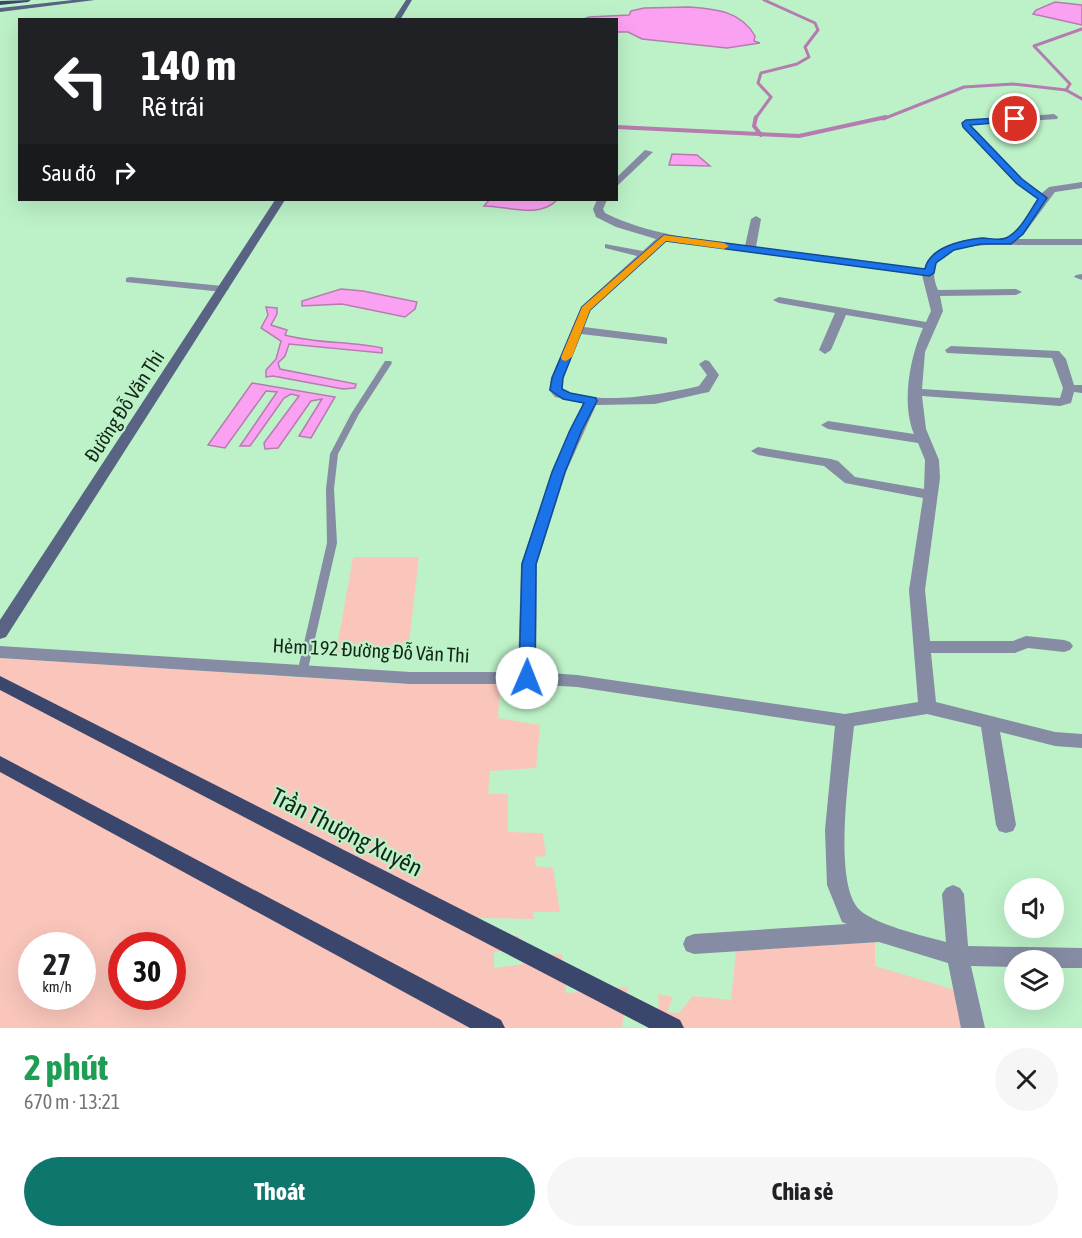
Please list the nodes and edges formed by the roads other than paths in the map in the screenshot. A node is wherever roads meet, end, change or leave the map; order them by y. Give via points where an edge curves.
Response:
1 (28, 0) edge
2 (92, 0) edge
3 (409, 0) edge
4 (0, 3) edge
5 (0, 10) edge
6 (397, 18) edge
7 (1054, 117) dead end
8 (648, 152) dead end
9 (618, 182) edge
10 (1082, 185) edge
11 (1043, 198) junction
12 (279, 201) edge
13 (602, 201) edge
14 (756, 219) dead end
15 (664, 238) junction
16 (1007, 242) junction
17 (1082, 242) edge
18 (609, 246) dead end
19 (750, 249) junction
20 (646, 255) junction
21 (929, 273) junction
22 (130, 280) dead end
23 (223, 289) junction
24 (1016, 292) dead end
25 (934, 293) junction
26 (779, 300) dead end
27 (842, 311) junction
28 (931, 326) junction
29 (578, 330) junction
30 (663, 341) dead end
31 (825, 350) dead end
32 (951, 350) dead end
33 (388, 363) dead end
34 (705, 364) dead end
35 (1076, 388) edge
36 (915, 392) junction
37 (591, 401) junction
38 (828, 425) dead end
39 (922, 439) junction
40 (758, 451) dead end
41 (930, 495) junction
42 (0, 633) edge
43 (922, 646) junction
44 (1064, 646) dead end
45 (0, 652) edge
46 (303, 669) junction
47 (527, 678) junction
48 (0, 682) edge
49 (927, 707) junction
50 (845, 721) junction
51 (989, 722) junction
52 (1082, 741) edge
53 (0, 763) edge
54 (1006, 825) dead end
55 (953, 894) dead end
56 (879, 932) junction
57 (694, 944) dead end
58 (958, 956) junction
59 (1082, 958) edge
60 (493, 1028) edge
61 (672, 1028) edge
62 (973, 1028) edge

1 - 4 main road
2 - 5 street
3 - 6 street
7 - 11 street via 966,123 1019,181
8 - 9 street
10 - 11 street via 1052,189
11 - 16 street via 1020,232
12 - 23 street, Đường Đỗ Văn Thi
13 - 15 street via 600,215
14 - 19 street
15 - 19 street
15 - 20 street
16 - 17 street
16 - 21 street via 981,241 951,248 931,262
18 - 20 street
19 - 21 street
20 - 29 street via 585,309
21 - 25 street via 928,282
22 - 23 street
23 - 42 street, Đường Đỗ Văn Thi
24 - 25 street
25 - 28 street via 937,311
26 - 27 street
27 - 28 street
27 - 31 street
28 - 36 street via 919,352
29 - 30 street
29 - 37 street via 556,390
32 - 35 street via 1056,354
33 - 46 lane via 334,454 330,489 332,543
34 - 37 street via 713,375 704,390 655,400
35 - 36 street via 1060,402
36 - 39 street
37 - 47 street via 559,472 529,564
38 - 39 street
39 - 41 street via 932,460
40 - 41 street via 826,462 850,480
41 - 43 street via 917,590
43 - 44 street via 1015,647 1026,642
43 - 49 street
45 - 46 street, Hẻm 192 Đường Đỗ Văn Thi
46 - 47 street, Hẻm 192 Đường Đỗ Văn Thi via 410,678
47 - 50 street, Hẻm 192 Đường Đỗ Văn Thi via 577,681
48 - 61 main road, Trần Thượng Xuyên
49 - 50 street, Hẻm 192 Đường Đỗ Văn Thi
49 - 51 street
50 - 56 street via 835,830 837,885 850,915
51 - 52 street via 1055,739
51 - 54 street
53 - 60 main road
55 - 58 street
56 - 57 street
56 - 58 street
58 - 59 street
58 - 62 street

